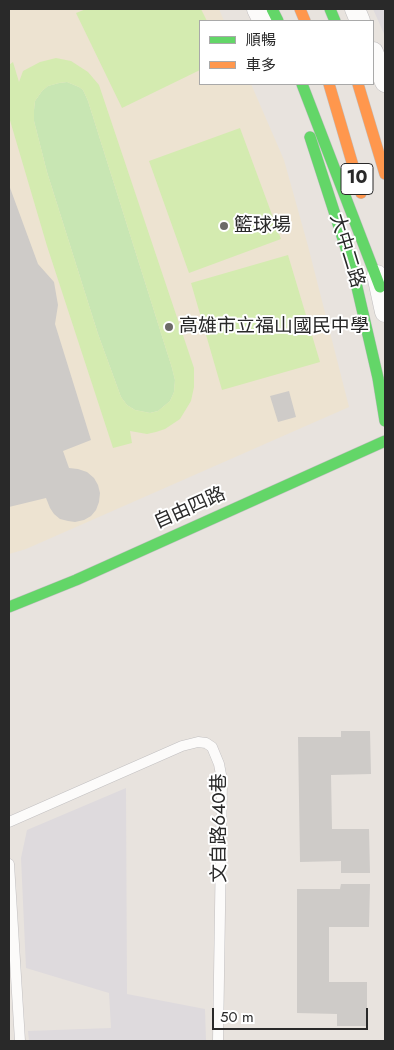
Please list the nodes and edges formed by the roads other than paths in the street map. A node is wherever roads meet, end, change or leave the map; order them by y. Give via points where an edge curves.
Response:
1 (278, 9) edge
2 (284, 20) edge
3 (374, 54) edge
4 (385, 82) edge
5 (292, 85) edge
6 (302, 85) edge
7 (312, 85) edge
8 (330, 85) edge
9 (360, 85) edge
10 (360, 85) edge
11 (385, 138) edge
12 (385, 174) edge
13 (366, 208) dead end
14 (380, 255) dead end
15 (383, 281) edge
16 (385, 312) edge
17 (385, 422) edge
18 (385, 441) edge
19 (9, 607) edge
20 (9, 822) edge
21 (9, 864) edge
22 (20, 1041) edge
23 (218, 1041) edge

1 - 2 street
3 - 4 street
5 - 17 main road, 大中二路 via 354,270
6 - 15 main road
7 - 15 street, 大中二路 via 341,154
8 - 13 main road, 10
9 - 11 main road
10 - 12 main road, 10
14 - 15 main road
15 - 16 street, 大中二路
18 - 19 main road, 自由四路
20 - 23 lane, 文自路640巷 via 182,746 198,742 212,747 222,780
21 - 22 lane

